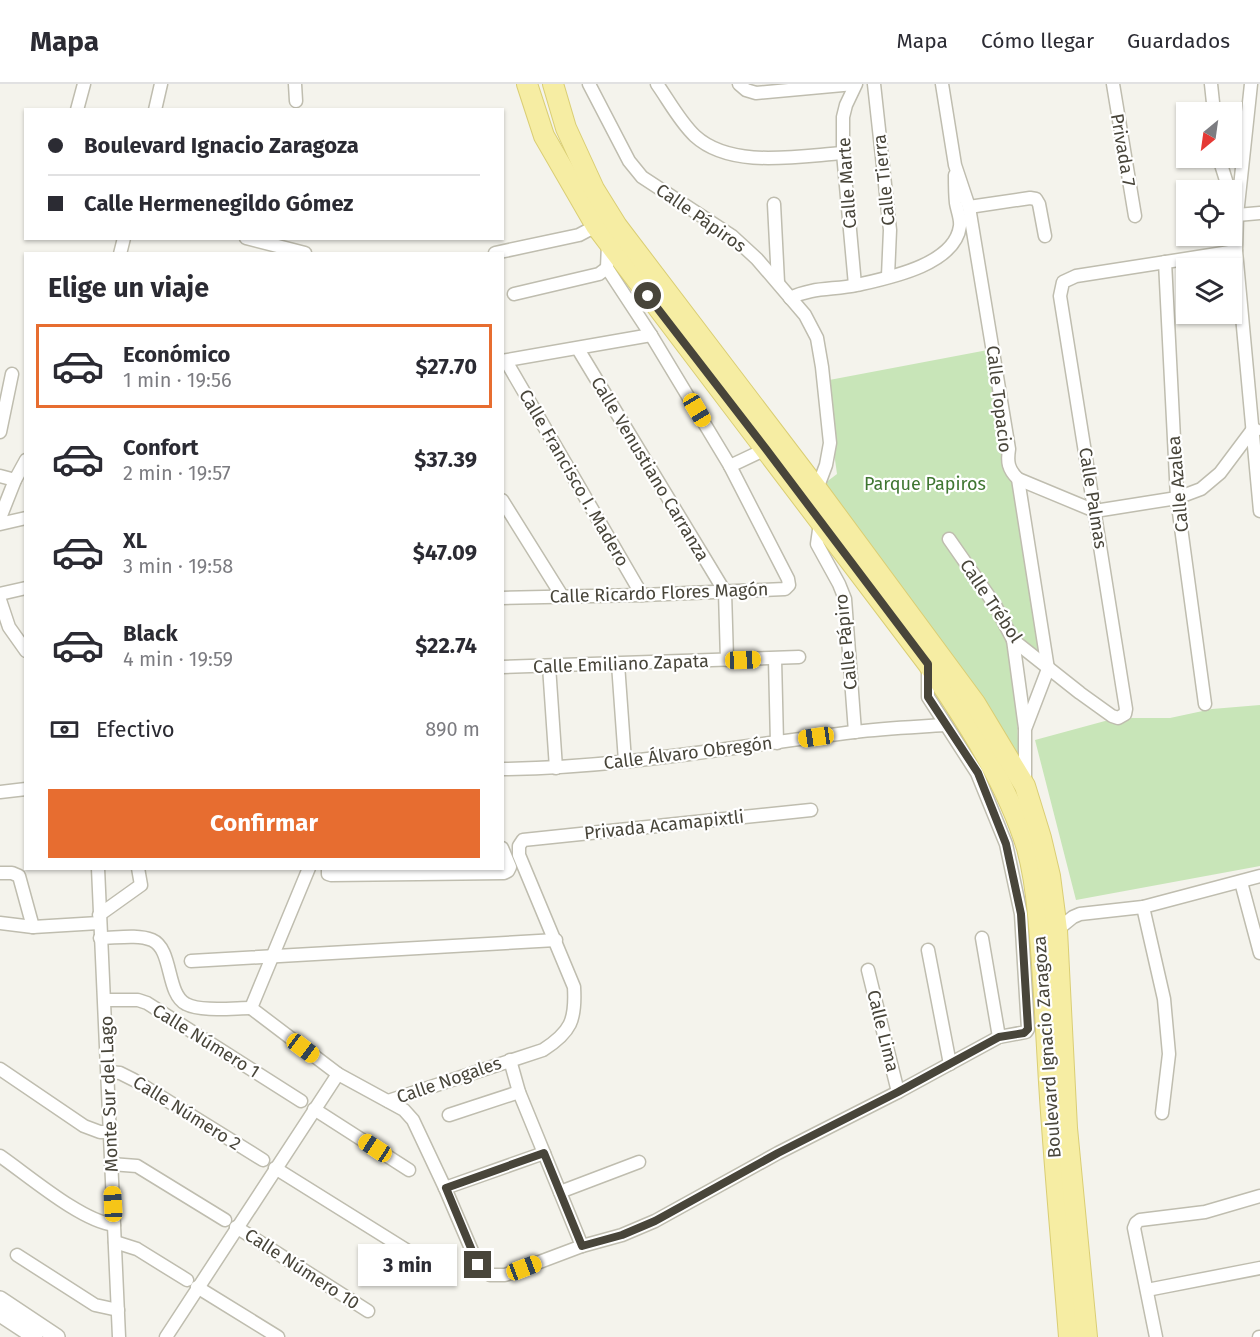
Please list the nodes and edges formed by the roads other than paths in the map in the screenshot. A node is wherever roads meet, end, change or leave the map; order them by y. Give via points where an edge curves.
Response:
1 (84, 84) edge
2 (161, 84) edge
3 (294, 84) edge
4 (527, 84) edge
5 (553, 84) edge
6 (589, 84) edge
7 (657, 84) edge
8 (739, 84) edge
9 (855, 84) edge
10 (874, 84) edge
11 (942, 84) edge
12 (1113, 84) edge
13 (1211, 84) edge
14 (1251, 84) edge
15 (798, 87) edge
16 (296, 101) dead end
17 (1213, 102) edge
18 (78, 108) edge
19 (155, 108) edge
20 (843, 153) junction
21 (955, 165) junction
22 (1241, 180) edge
23 (774, 204) dead end
24 (969, 207) junction
25 (1260, 213) edge
26 (1242, 215) edge
27 (1135, 216) dead end
28 (596, 226) junction
29 (1045, 236) dead end
30 (254, 240) edge
31 (608, 244) junction
32 (1236, 246) edge
33 (1236, 251) junction
34 (301, 252) edge
35 (500, 252) edge
36 (1165, 262) junction
37 (607, 268) junction
38 (888, 276) junction
39 (778, 282) junction
40 (855, 285) junction
41 (514, 294) dead end
42 (790, 298) junction
43 (651, 335) junction
44 (578, 349) junction
45 (504, 361) edge
46 (12, 374) dead end
47 (1257, 430) edge
48 (0, 432) edge
49 (766, 449) junction
50 (24, 464) edge
51 (730, 466) junction
52 (0, 476) edge
53 (1018, 479) junction
54 (15, 480) junction
55 (817, 489) junction
56 (1177, 498) junction
57 (504, 503) edge
58 (1095, 511) junction
59 (1260, 511) edge
60 (0, 518) edge
61 (24, 518) edge
62 (820, 523) junction
63 (0, 524) edge
64 (949, 539) dead end
65 (24, 588) edge
66 (725, 592) junction
67 (0, 594) edge
68 (642, 595) junction
69 (562, 597) junction
70 (504, 598) edge
71 (0, 600) edge
72 (1013, 640) junction
73 (24, 648) edge
74 (799, 657) dead end
75 (775, 659) junction
76 (727, 660) junction
77 (618, 664) junction
78 (928, 664) junction
79 (549, 666) junction
80 (504, 667) edge
81 (1048, 669) junction
82 (1205, 704) dead end
83 (1125, 714) joint
84 (945, 725) junction
85 (1025, 729) junction
86 (855, 732) junction
87 (777, 743) junction
88 (625, 762) junction
89 (556, 768) junction
90 (504, 769) edge
91 (1025, 786) junction
92 (24, 789) edge
93 (0, 792) edge
94 (811, 810) dead end
95 (504, 853) edge
96 (98, 870) edge
97 (138, 870) edge
98 (308, 870) edge
99 (328, 870) edge
100 (0, 873) edge
101 (1260, 876) edge
102 (1241, 882) junction
103 (1143, 907) junction
104 (99, 919) junction
105 (0, 923) edge
106 (33, 927) junction
107 (1057, 930) junction
108 (100, 938) junction
109 (982, 938) dead end
110 (556, 940) junction
111 (928, 950) dead end
112 (1260, 953) edge
113 (273, 957) junction
114 (191, 962) dead end
115 (868, 970) dead end
116 (105, 1000) junction
117 (251, 1008) junction
118 (999, 1037) junction
119 (510, 1060) junction
120 (950, 1064) junction
121 (0, 1069) edge
122 (108, 1072) junction
123 (338, 1074) junction
124 (519, 1092) junction
125 (898, 1092) junction
126 (301, 1101) dead end
127 (388, 1101) junction
128 (314, 1109) junction
129 (1162, 1113) dead end
130 (449, 1115) dead end
131 (110, 1132) junction
132 (544, 1153) junction
133 (0, 1156) edge
134 (263, 1160) dead end
135 (639, 1162) dead end
136 (111, 1164) junction
137 (275, 1168) junction
138 (409, 1170) dead end
139 (446, 1188) junction
140 (560, 1192) junction
141 (1260, 1196) edge
142 (231, 1224) junction
143 (114, 1225) junction
144 (116, 1242) junction
145 (582, 1246) junction
146 (408, 1251) dead end
147 (17, 1255) dead end
148 (1260, 1268) edge
149 (192, 1283) junction
150 (1147, 1290) junction
151 (0, 1299) edge
152 (118, 1310) junction
153 (368, 1311) dead end
154 (0, 1314) edge
155 (35, 1337) edge
156 (57, 1337) edge
157 (119, 1337) edge
158 (166, 1337) edge
159 (278, 1337) edge
160 (1069, 1337) edge
161 (1087, 1337) edge
162 (1156, 1337) edge

1 - 18 street
2 - 19 street
3 - 16 street
4 - 28 main road, Boulevard Ignacio Zaragoza via 544,136
5 - 55 main road, Boulevard Ignacio Zaragoza via 566,128 594,189 617,226
6 - 39 street, Calle Pápiros via 628,161 642,177 732,236
7 - 20 street via 691,132 719,151 745,157
8 - 15 street via 756,93
9 - 15 street
9 - 20 street, Calle Marte via 843,117
10 - 38 street, Calle Tierra via 890,230
11 - 21 street
12 - 27 street, Privada 7
13 - 17 street
14 - 22 street
20 - 40 street, Calle Marte
21 - 24 street, Calle Topacio
21 - 38 street via 960,225 956,237 927,264
23 - 39 street
24 - 29 street via 1036,199
24 - 53 street, Calle Topacio via 1009,448 1007,461
25 - 26 street
28 - 31 main road, Boulevard Ignacio Zaragoza
28 - 35 street via 579,235
30 - 34 street
31 - 37 street
31 - 49 main road, Boulevard Ignacio Zaragoza
32 - 33 street
33 - 36 street
33 - 47 street
36 - 56 street, Calle Azalea
36 - 58 street, Calle Palmas via 1076,276 1063,282 1060,296
37 - 41 street via 599,274
37 - 43 street, Calle Ricardo Flores Magón
38 - 40 street
39 - 42 street, Calle Pápiros
40 - 42 street via 814,289
42 - 55 street, Calle Pápiros via 817,338 822,367 830,443
43 - 44 street
43 - 51 street, Calle Ricardo Flores Magón
44 - 45 street
44 - 66 street, Calle Venustiano Carranza
45 - 68 street, Calle Francisco I. Madero
46 - 48 street
47 - 56 street via 1220,473 1201,489
47 - 59 street
49 - 51 street
49 - 62 main road, Boulevard Ignacio Zaragoza
50 - 54 street
51 - 66 street, Calle Ricardo Flores Magón via 789,585 785,589
52 - 54 street
53 - 58 street
53 - 81 street, Calle Topacio
54 - 60 street
55 - 91 main road, Boulevard Ignacio Zaragoza via 975,703
56 - 58 street
56 - 82 street, Calle Azalea
57 - 69 street
58 - 83 street, Calle Palmas
61 - 63 street
62 - 78 main road, Boulevard Ignacio Zaragoza
62 - 86 street, Calle Pápiro via 817,544 845,599
64 - 72 street, Calle Trébol via 995,605
65 - 67 street
66 - 68 street, Calle Ricardo Flores Magón
66 - 76 street, Calle Venustiano Carranza
68 - 69 street, Calle Ricardo Flores Magón
69 - 70 street, Calle Ricardo Flores Magón
71 - 73 street via 9,627
72 - 81 street, Calle Trébol
72 - 85 street
74 - 75 street, Calle Emiliano Zapata
75 - 76 street, Calle Emiliano Zapata
75 - 87 street
76 - 77 street, Calle Emiliano Zapata
77 - 79 street, Calle Emiliano Zapata
77 - 88 street
78 - 84 street via 927,693
78 - 160 main road, Boulevard Ignacio Zaragoza via 988,758 1017,820 1034,880
79 - 80 street, Calle Emiliano Zapata
79 - 89 street
81 - 83 street, Calle Trébol via 1112,716
81 - 85 street
84 - 86 street, Calle Álvaro Obregón
84 - 118 street via 978,773 1006,844 1021,914 1028,1029
85 - 91 street
86 - 87 street, Calle Álvaro Obregón
87 - 88 street, Calle Álvaro Obregón
88 - 89 street, Calle Álvaro Obregón
89 - 90 street, Calle Álvaro Obregón
91 - 107 main road, Boulevard Ignacio Zaragoza via 1050,876
92 - 93 street
94 - 110 street, Privada Acamapixtli via 523,840 519,855
95 - 99 street via 508,871 328,874
96 - 104 street, Monte Sur del Lago
97 - 104 street via 141,885
98 - 113 street
100 - 106 street via 19,876
101 - 102 street
102 - 103 street
102 - 112 street
103 - 107 street via 1080,914
103 - 129 street via 1164,999 1169,1054
104 - 106 street
104 - 108 street, Monte Sur del Lago
105 - 106 street
107 - 161 main road, Boulevard Ignacio Zaragoza via 1068,1128
108 - 116 street, Monte Sur del Lago
108 - 117 street via 155,941 184,1004 196,1008
109 - 118 street
110 - 113 street
110 - 119 street, Calle Nogales via 574,987 575,1008 570,1024 558,1040 543,1050
111 - 120 street
113 - 114 street
113 - 117 street
115 - 125 street, Calle Lima
116 - 122 street, Monte Sur del Lago
116 - 126 street, Calle Número 1 via 147,1003
117 - 123 street
118 - 120 street
119 - 124 street, Calle Nogales
119 - 127 street, Calle Nogales
120 - 125 street
121 - 131 street via 84,1126
122 - 131 street, Monte Sur del Lago
122 - 134 street, Calle Número 2 via 134,1080
123 - 127 street
123 - 128 street
124 - 130 street
124 - 132 street, Calle Nogales
125 - 145 street via 655,1221
127 - 139 street via 413,1120
128 - 137 street
128 - 138 street
131 - 136 street, Monte Sur del Lago
132 - 139 street
132 - 140 street, Calle Nogales
133 - 143 street via 85,1215
135 - 140 street
136 - 142 street, Calle Número 10 via 137,1166
136 - 143 street, Monte Sur del Lago
137 - 142 street
137 - 146 street
139 - 145 street via 478,1265 490,1275 505,1275
140 - 145 street, Calle Nogales
141 - 150 street via 1206,1212 1136,1223
142 - 149 street
142 - 153 street, Calle Número 10
143 - 144 street, Monte Sur del Lago
144 - 149 street via 137,1249
144 - 152 street, Monte Sur del Lago
147 - 152 street via 95,1305
148 - 150 street
149 - 158 street
149 - 159 street
150 - 162 street
151 - 156 street
152 - 157 street, Monte Sur del Lago
154 - 155 street

